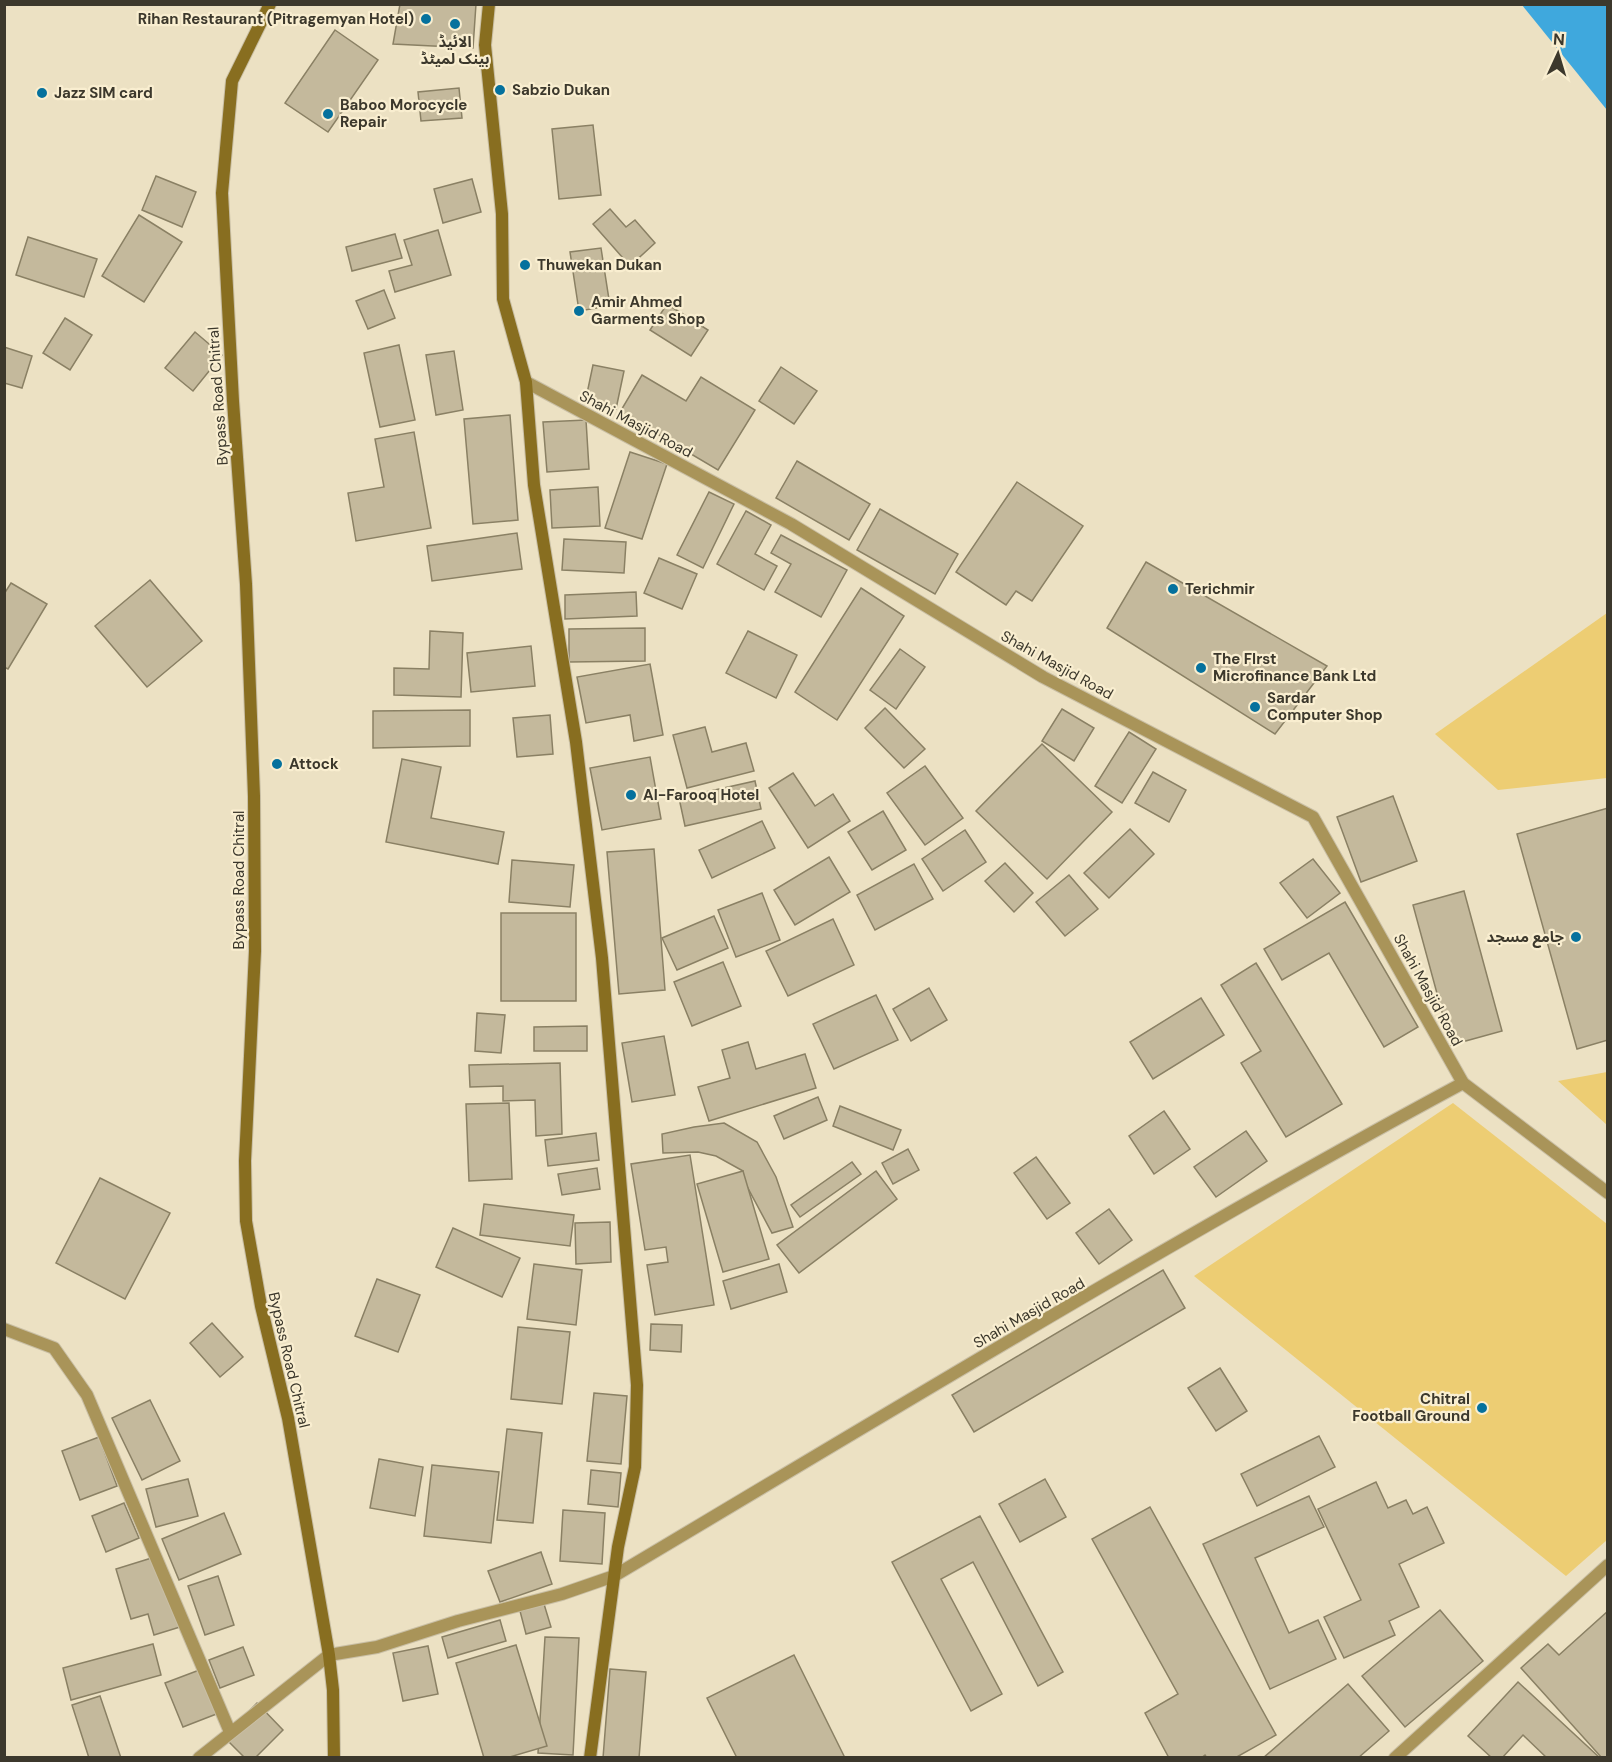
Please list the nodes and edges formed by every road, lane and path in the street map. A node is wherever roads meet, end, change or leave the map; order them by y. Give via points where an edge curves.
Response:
1 (270, 4) edge
2 (489, 4) edge
3 (526, 382) junction
4 (1463, 1083) junction
5 (1608, 1193) edge
6 (4, 1329) edge
7 (1608, 1565) edge
8 (614, 1576) junction
9 (329, 1655) junction
10 (230, 1732) junction
11 (199, 1758) edge
12 (334, 1758) edge
13 (590, 1758) edge
14 (1395, 1758) edge

1 - 9 street, Bypass Road Chitral via 232,81 222,193 246,584 254,796 255,951 246,1221 261,1306 288,1418
2 - 3 street via 485,45 502,214 503,299
3 - 4 street, Shahi Masjid Road via 791,525 1043,677 1312,817
3 - 8 street via 534,485 576,742 602,958 638,1385 635,1467
4 - 5 street, Shahi Masjid Road
4 - 8 street, Shahi Masjid Road via 1339,1150 932,1386
6 - 10 street via 54,1348 87,1395
7 - 14 street
8 - 9 street, Shahi Masjid Road via 377,1647
8 - 13 street
9 - 10 street
9 - 12 street, Bypass Road Chitral
10 - 11 street

